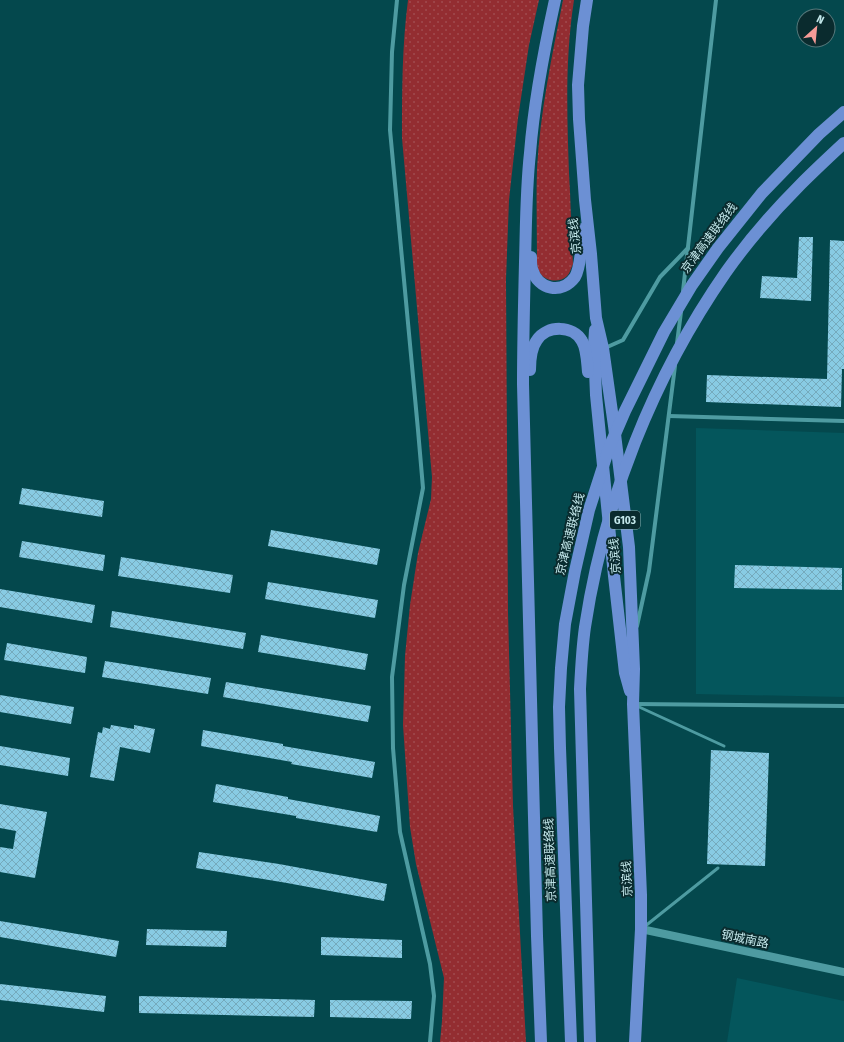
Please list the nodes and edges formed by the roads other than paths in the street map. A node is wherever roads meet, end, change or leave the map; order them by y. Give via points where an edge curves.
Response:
1 (397, 0) edge
2 (555, 0) edge
3 (587, 0) edge
4 (716, 0) edge
5 (844, 112) edge
6 (844, 143) edge
7 (528, 184) junction
8 (585, 200) junction
9 (689, 248) junction
10 (596, 318) junction
11 (603, 348) junction
12 (669, 416) junction
13 (844, 421) edge
14 (600, 428) junction
15 (524, 436) junction
16 (633, 644) junction
17 (633, 704) junction
18 (844, 706) edge
19 (724, 746) dead end
20 (718, 868) dead end
21 (641, 929) junction
22 (844, 972) edge
23 (430, 1042) edge
24 (541, 1042) edge
25 (571, 1042) edge
26 (590, 1042) edge
27 (635, 1042) edge

1 - 23 street via 392,52 390,130 423,488 404,585 392,677 393,748 400,832 430,964 434,996
2 - 7 highway via 536,101
3 - 8 highway, 京滨线 / G103 via 578,85
4 - 9 street
5 - 25 highway, 京津高速联络线 via 762,193 692,285 664,332 625,411 609,448 589,510 565,624 559,707
6 - 26 highway via 800,184 752,238 726,272 689,330 636,438 602,542 586,627 580,690
7 - 8 highway via 531,204 532,270 540,282 551,288 560,288 568,284 579,268
7 - 15 highway
8 - 10 highway, 京滨线 / G103
9 - 11 street via 660,277 623,340
9 - 12 street
10 - 11 highway, 京滨线 / G103
10 - 14 highway via 594,346
11 - 16 highway, 京滨线 / G103 via 629,548
12 - 13 street
12 - 16 street via 650,571
14 - 15 highway via 582,342 576,334 560,328 541,335 532,351 528,425
14 - 17 highway via 625,673
15 - 24 highway
16 - 17 highway, 京滨线 / G103
17 - 18 street
17 - 19 lane
17 - 21 highway, 京滨线 / G103
20 - 21 lane
21 - 22 street, 钢城南路
21 - 27 highway, 京滨线 / G103

